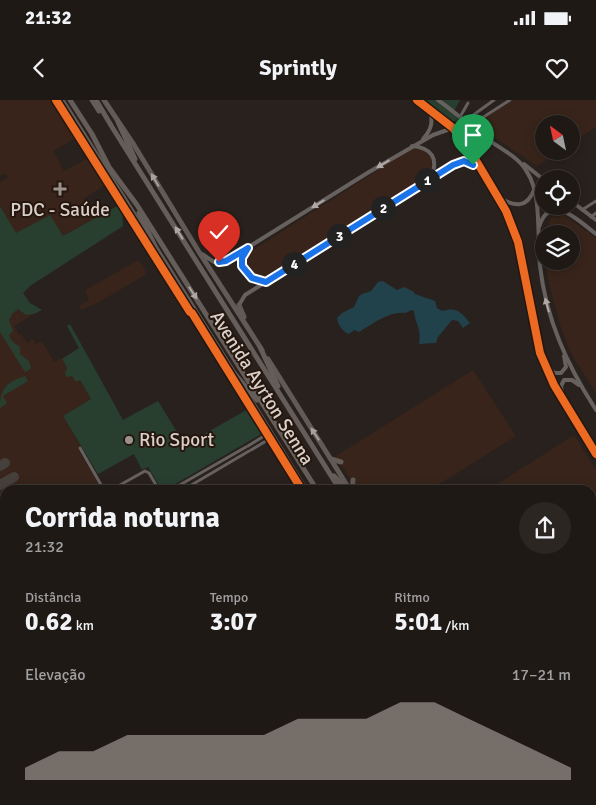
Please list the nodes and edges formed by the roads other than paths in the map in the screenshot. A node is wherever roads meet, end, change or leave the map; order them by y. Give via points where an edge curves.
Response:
1 (62, 100) edge
2 (92, 100) edge
3 (96, 100) edge
4 (104, 100) edge
5 (417, 100) edge
6 (438, 100) edge
7 (494, 100) edge
8 (510, 100) edge
9 (72, 101) edge
10 (468, 103) dead end
11 (488, 104) junction
12 (430, 109) junction
13 (494, 111) junction
14 (460, 117) junction
15 (465, 121) junction
16 (118, 122) junction
17 (471, 125) junction
18 (112, 127) junction
19 (453, 128) junction
20 (486, 138) junction
21 (421, 141) junction
22 (412, 146) junction
23 (471, 152) junction
24 (520, 162) junction
25 (139, 169) junction
26 (535, 173) edge
27 (483, 174) junction
28 (431, 178) junction
29 (534, 190) junction
30 (498, 197) junction
31 (596, 201) edge
32 (137, 205) junction
33 (582, 210) joint
34 (596, 213) edge
35 (591, 216) junction
36 (596, 220) edge
37 (536, 225) edge
38 (540, 225) edge
39 (596, 234) edge
40 (248, 248) junction
41 (157, 250) junction
42 (199, 252) junction
43 (541, 270) edge
44 (266, 282) junction
45 (239, 305) joint
46 (246, 325) junction
47 (260, 347) junction
48 (563, 351) junction
49 (544, 363) junction
50 (234, 373) junction
51 (581, 386) junction
52 (282, 396) junction
53 (563, 400) junction
54 (596, 410) edge
55 (268, 411) junction
56 (269, 428) junction
57 (264, 440) junction
58 (277, 442) junction
59 (80, 448) dead end
60 (596, 454) edge
61 (331, 459) junction
62 (341, 462) dead end
63 (326, 467) junction
64 (352, 480) dead end
65 (183, 483) edge
66 (101, 485) edge
67 (121, 485) edge
68 (156, 485) edge
69 (192, 485) edge
70 (303, 485) edge
71 (313, 485) edge
72 (337, 485) edge
73 (345, 485) edge
74 (347, 485) edge
75 (351, 485) edge

1 - 41 highway, Avenida Ayrton Senna
2 - 18 highway
3 - 18 highway, Avenida Ayrton Senna
4 - 16 highway, Avenida Ayrton Senna
5 - 12 street
6 - 14 street
7 - 11 street
8 - 13 street
9 - 32 highway, Avenida Ayrton Senna via 109,166
10 - 14 street
11 - 13 street
11 - 15 street
12 - 19 street
12 - 21 street via 431,128
13 - 17 street
14 - 15 street
15 - 17 street
16 - 25 highway
42 -> 16 highway, Avenida Ayrton Senna
17 - 20 street
18 - 25 highway, Avenida Ayrton Senna
19 - 20 street via 472,131
19 - 21 street
19 - 23 street
20 - 23 street via 471,139
20 - 24 street
21 - 22 street
22 - 28 street via 422,147 432,154 435,166
22 -> 40 street
23 - 27 street
24 - 26 street
24 - 29 street
52 -> 25 highway, Avenida Ayrton Senna
27 - 28 street via 464,161
27 - 30 street
28 - 44 street
29 - 30 street via 528,200 518,204
29 - 37 street
30 - 49 street via 518,242
31 - 33 street
32 - 41 highway
32 -> 55 highway, Avenida Ayrton Senna
33 - 35 street
34 - 35 street
35 - 36 street
38 - 39 street via 543,217 558,209
40 - 42 street via 223,262 216,262
40 - 44 street via 242,258 242,266 252,278
41 - 50 highway, Avenida Ayrton Senna
42 - 46 highway, Avenida Ayrton Senna
48 -> 43 street via 545,300
44 - 45 street via 245,296
45 - 46 highway
46 - 47 highway, Avenida Ayrton Senna
47 - 52 highway
61 -> 47 highway, Avenida Ayrton Senna
48 - 49 street via 566,367 561,373 554,373
48 - 51 street
49 - 53 street
50 - 55 highway
50 - 56 highway, Avenida Ayrton Senna
51 - 53 street via 572,380 564,380 561,386
51 - 54 street
52 - 63 highway, Avenida Ayrton Senna
53 - 60 street
55 - 71 highway, Avenida Ayrton Senna
56 - 57 street
56 - 58 highway, Avenida Ayrton Senna
57 - 58 street
57 - 65 street via 247,446
57 - 69 street
58 - 70 highway, Avenida Ayrton Senna
59 - 66 street
61 - 62 highway
61 - 74 highway, Avenida Ayrton Senna
63 - 72 highway, Avenida Ayrton Senna
63 - 73 highway
64 - 75 highway
67 - 68 street via 146,472

